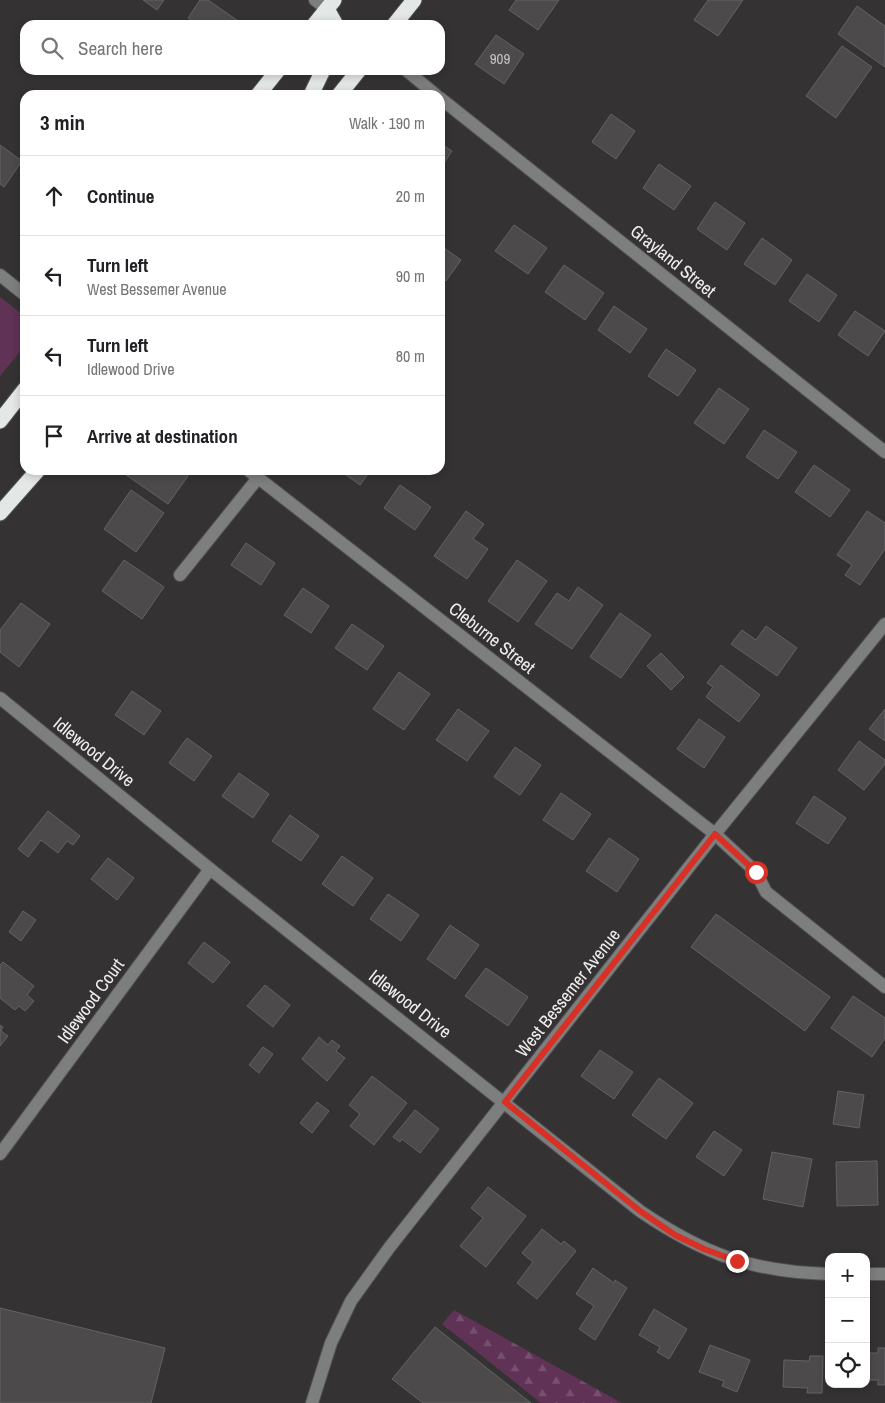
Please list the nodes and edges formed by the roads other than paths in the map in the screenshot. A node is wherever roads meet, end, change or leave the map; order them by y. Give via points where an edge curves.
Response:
1 (414, 0) edge
2 (325, 3) edge
3 (316, 20) edge
4 (334, 20) edge
5 (398, 20) edge
6 (274, 75) edge
7 (321, 75) edge
8 (355, 75) edge
9 (412, 75) edge
10 (262, 90) edge
11 (313, 90) edge
12 (343, 90) edge
13 (430, 90) edge
14 (445, 102) edge
15 (0, 275) edge
16 (20, 291) edge
17 (20, 395) edge
18 (0, 421) edge
19 (885, 452) edge
20 (34, 475) edge
21 (252, 475) edge
22 (254, 475) edge
23 (0, 513) edge
24 (180, 575) dead end
25 (885, 624) edge
26 (0, 698) edge
27 (715, 834) junction
28 (210, 869) junction
29 (885, 987) edge
30 (505, 1102) junction
31 (0, 1154) edge
32 (825, 1274) edge
33 (870, 1274) edge
34 (885, 1274) edge
35 (312, 1403) edge

1 - 5 highway
2 - 3 highway
2 - 4 highway
6 - 10 highway
7 - 11 highway
8 - 12 highway
9 - 13 street
14 - 19 street, Grayland Street
15 - 16 street
17 - 18 highway
20 - 23 highway
21 - 24 street
22 - 27 street, Cleburne Street
25 - 27 street, West Bessemer Avenue
26 - 28 street, Idlewood Drive
27 - 29 street, Cleburne Street via 756,872 766,892
27 - 30 street, West Bessemer Avenue
28 - 30 street, Idlewood Drive
28 - 31 street, Idlewood Court
30 - 32 street, Idlewood Drive via 640,1211 675,1235 704,1249 768,1269
30 - 35 street, West Bessemer Avenue via 351,1301 331,1344
33 - 34 street

